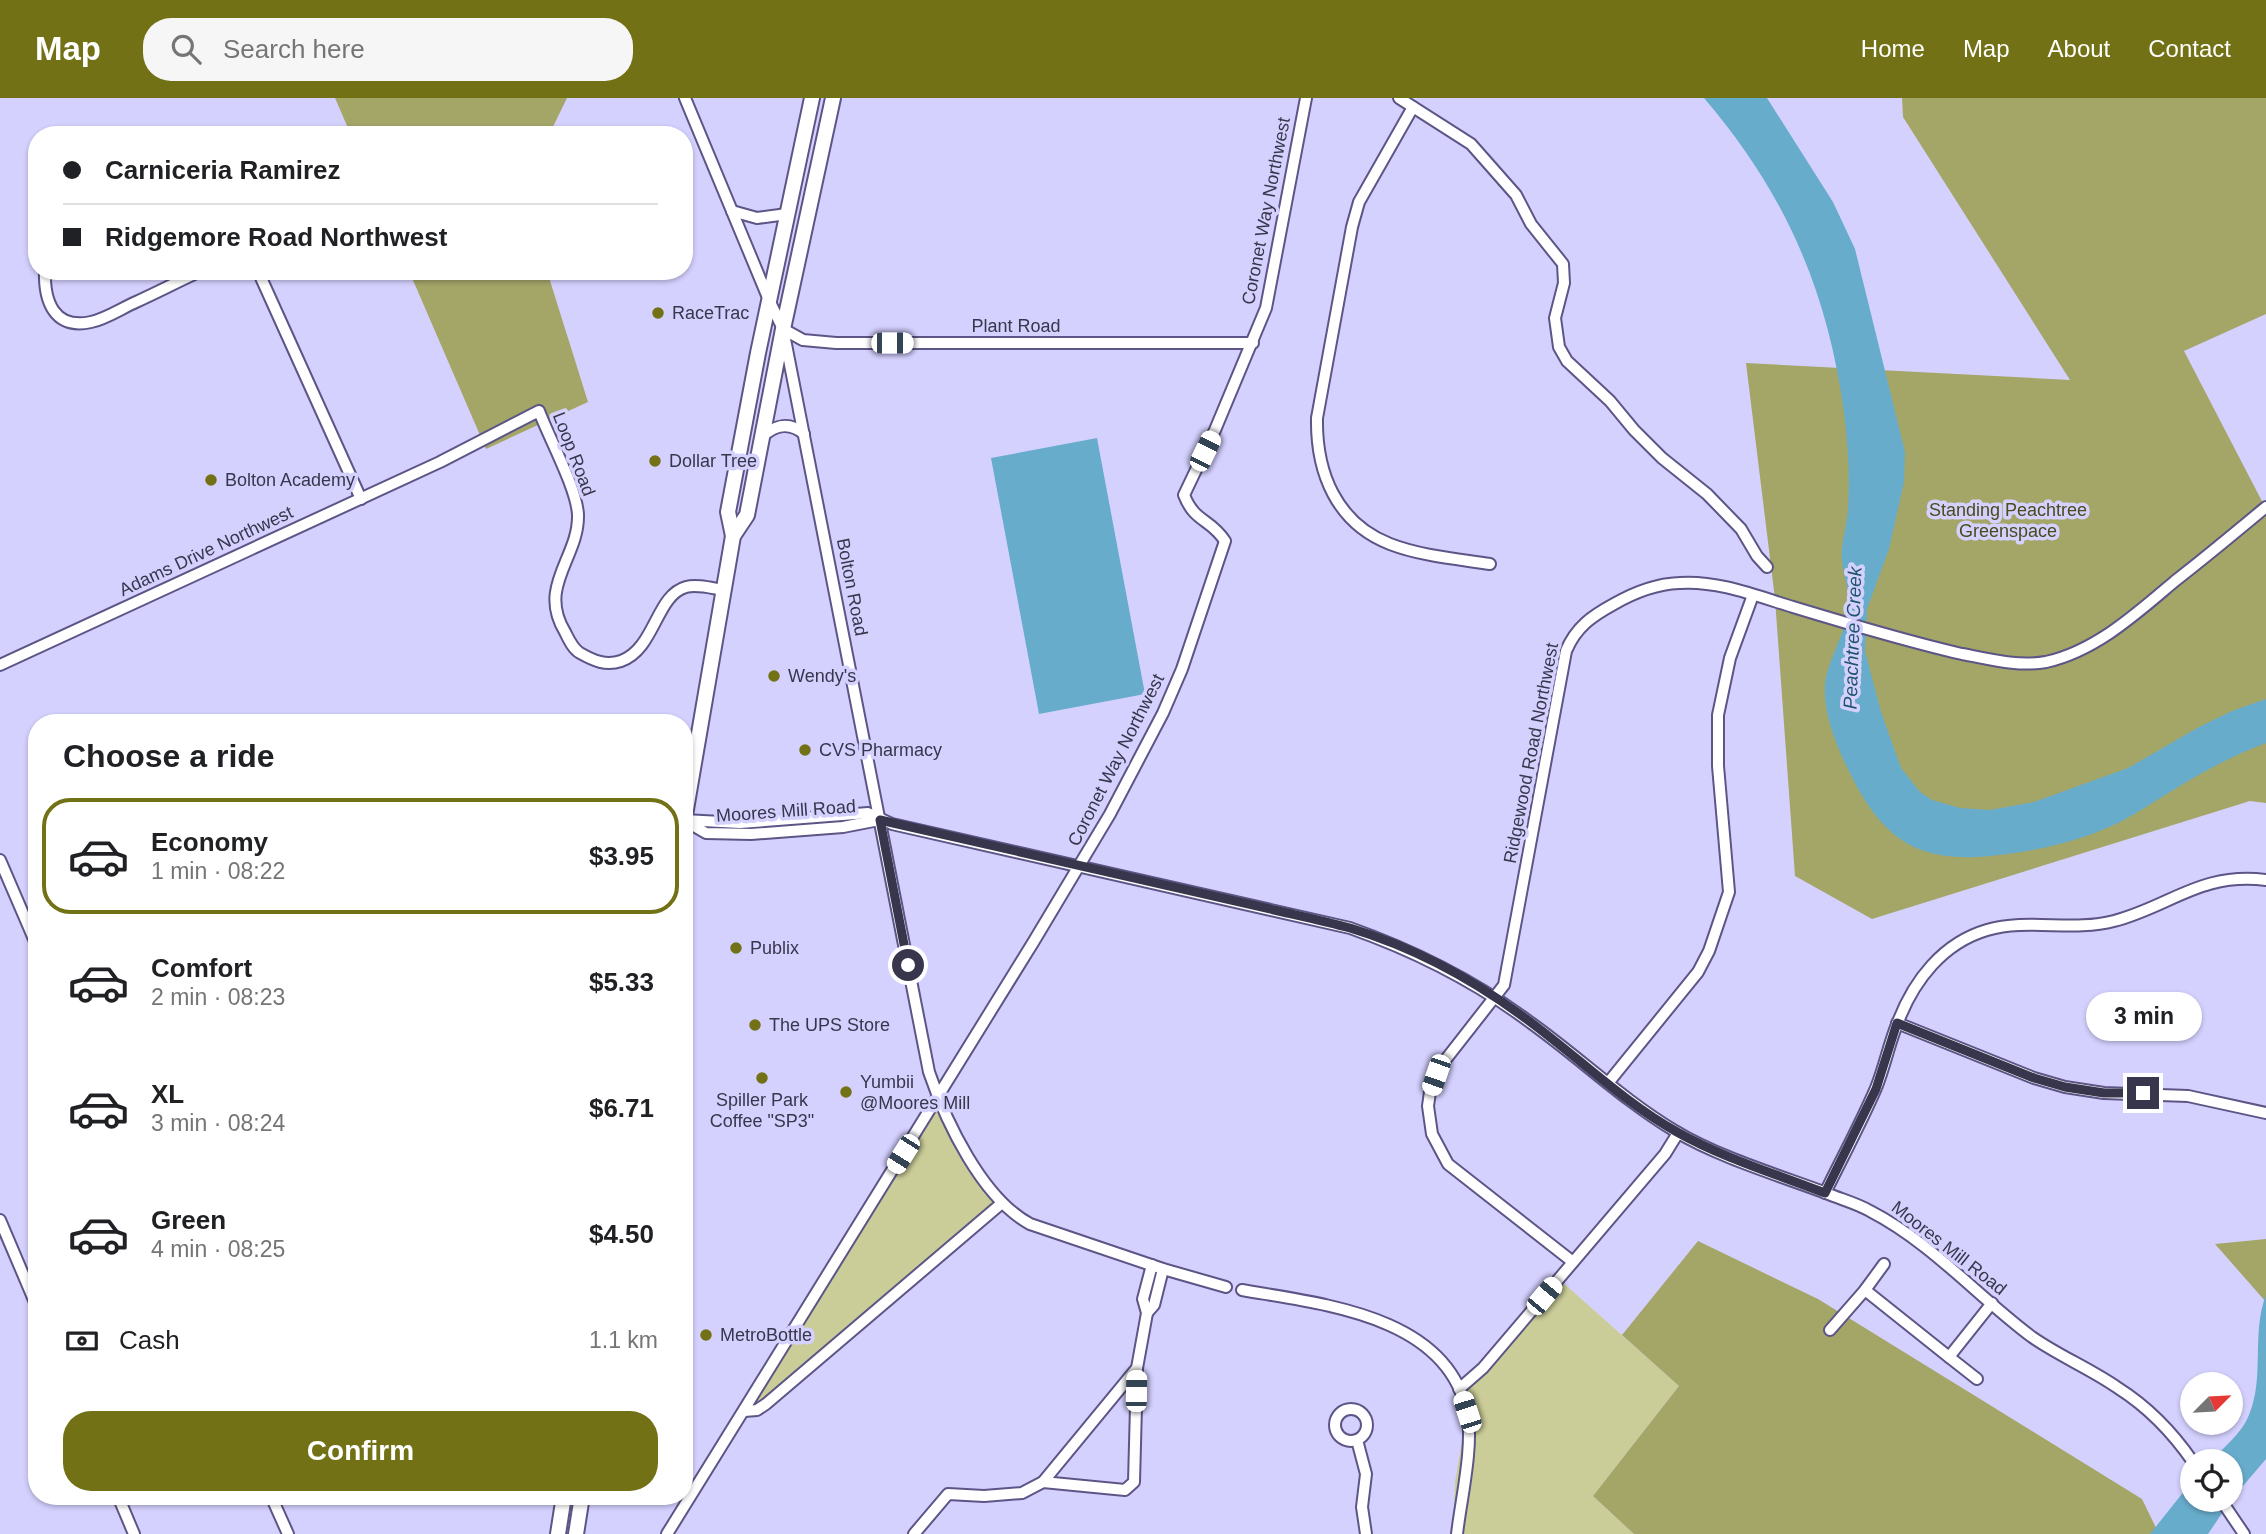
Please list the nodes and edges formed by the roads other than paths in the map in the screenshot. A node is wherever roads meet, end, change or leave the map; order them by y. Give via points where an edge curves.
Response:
1 (685, 98) edge
2 (812, 98) edge
3 (833, 98) edge
4 (1306, 98) edge
5 (1399, 98) edge
6 (1413, 107) junction
7 (732, 211) junction
8 (787, 214) junction
9 (45, 280) edge
10 (182, 280) edge
11 (262, 280) edge
12 (769, 300) junction
13 (783, 329) junction
14 (1253, 343) junction
15 (538, 411) joint
16 (804, 434) junction
17 (762, 437) junction
18 (361, 499) junction
19 (2266, 507) edge
20 (733, 536) junction
21 (1490, 564) dead end
22 (1767, 567) dead end
23 (723, 590) junction
24 (1753, 595) junction
25 (0, 665) edge
26 (693, 768) edge
27 (880, 820) junction
28 (693, 826) edge
29 (1, 862) edge
30 (1080, 866) junction
31 (2266, 880) edge
32 (28, 925) edge
33 (1494, 996) junction
34 (1897, 1023) junction
35 (1608, 1083) junction
36 (938, 1098) junction
37 (2266, 1114) edge
38 (1678, 1133) junction
39 (1825, 1193) junction
40 (1002, 1203) junction
41 (0, 1220) edge
42 (1573, 1262) junction
43 (1884, 1264) dead end
44 (1152, 1265) junction
45 (1163, 1269) junction
46 (28, 1286) edge
47 (1226, 1287) dead end
48 (1242, 1290) dead end
49 (1865, 1290) junction
50 (1992, 1303) junction
51 (1147, 1313) junction
52 (1830, 1330) dead end
53 (1949, 1357) junction
54 (1137, 1368) junction
55 (1977, 1379) dead end
56 (1459, 1389) junction
57 (744, 1411) junction
58 (1357, 1440) dead end
59 (2182, 1449) edge
60 (1043, 1482) junction
61 (693, 1492) edge
62 (122, 1505) edge
63 (275, 1505) edge
64 (563, 1505) edge
65 (581, 1505) edge
66 (685, 1505) edge
67 (2229, 1512) edge
68 (2242, 1530) edge
69 (134, 1534) edge
70 (288, 1534) edge
71 (558, 1534) edge
72 (576, 1534) edge
73 (667, 1534) edge
74 (914, 1534) edge
75 (1366, 1534) edge
76 (1457, 1534) edge

1 - 7 street, Bolton Road
2 - 8 main road
3 - 13 main road
4 - 14 street, Coronet Way Northwest via 1266,309
5 - 6 street
6 - 21 street via 1359,202 1316,443 1329,487 1350,515 1376,537 1404,549
6 - 22 street via 1471,144 1516,195 1531,224 1563,264 1564,283 1555,318 1559,347 1567,361 1662,458 1741,529
7 - 8 street via 757,218
7 - 12 street, Bolton Road
8 - 12 main road
9 - 10 street via 51,307 76,323 98,320
11 - 18 street
12 - 13 street, Bolton Road
12 - 20 main road via 728,512
13 - 14 street, Plant Road via 803,340 836,343
13 - 16 street, Bolton Road
13 - 17 main road
14 - 30 street, Coronet Way Northwest via 1184,495 1197,517 1217,529 1225,541 1212,581 1163,713
15 - 18 street, Adams Drive Northwest
15 - 23 street, Loop Road via 576,499 574,535 554,594 561,627 576,651 600,663 630,658 674,594 685,587
16 - 17 street via 782,426
16 - 27 street, Bolton Road
17 - 20 main road via 747,515
18 - 25 street, Adams Drive Northwest
19 - 24 street, Ridgewood Road Northwest via 2122,625 2059,658 2031,664 2002,662 1868,630
20 - 23 main road
23 - 26 main road
24 - 33 street, Ridgewood Road Northwest via 1702,583 1658,585 1596,613 1572,637 1504,985
24 - 35 street via 1730,658 1718,715 1718,766 1730,879 1727,904 1698,972
27 - 28 street, Moores Mill Road via 751,834 706,833
27 - 30 street, Moores Mill Road
27 - 36 street, Bolton Road via 929,1072
29 - 32 street
30 - 33 street, Moores Mill Road via 1350,928 1432,961
30 - 36 street, Coronet Way Northwest
31 - 34 street via 2214,882 2096,925 2004,926 1973,935 1934,962 1917,983
33 - 35 street, Moores Mill Road
33 - 42 street, Ridgewood Road Northwest via 1436,1075 1429,1106 1432,1134 1456,1172
34 - 37 street via 2065,1087 2188,1096
34 - 39 street via 1876,1089
35 - 38 street, Moores Mill Road
36 - 40 street, Bolton Road via 968,1156
36 - 57 street, Coronet Way Northwest
38 - 39 street, Moores Mill Road
38 - 42 street
39 - 50 street, Moores Mill Road via 1898,1226
40 - 44 street, Bolton Road via 1030,1224
40 - 57 street via 766,1404
41 - 46 street
42 - 56 street via 1483,1368
43 - 49 street
44 - 45 street, Bolton Road
44 - 51 street via 1143,1299
45 - 47 street, Bolton Road
45 - 51 street via 1154,1305
48 - 56 street via 1385,1321 1433,1352
49 - 52 street
49 - 53 street
50 - 53 street
50 - 59 street, Moores Mill Road via 2031,1336 2139,1403
51 - 54 street
53 - 55 street
54 - 60 street
54 - 60 street via 1134,1482 1125,1490
56 - 76 street via 1469,1434
57 - 61 street, Coronet Way Northwest
58 - 75 street via 1366,1474 1362,1507
60 - 74 street via 1022,1493 948,1494
62 - 69 street
63 - 70 street
64 - 71 main road
65 - 72 main road
66 - 73 street, Coronet Way Northwest
67 - 68 street

